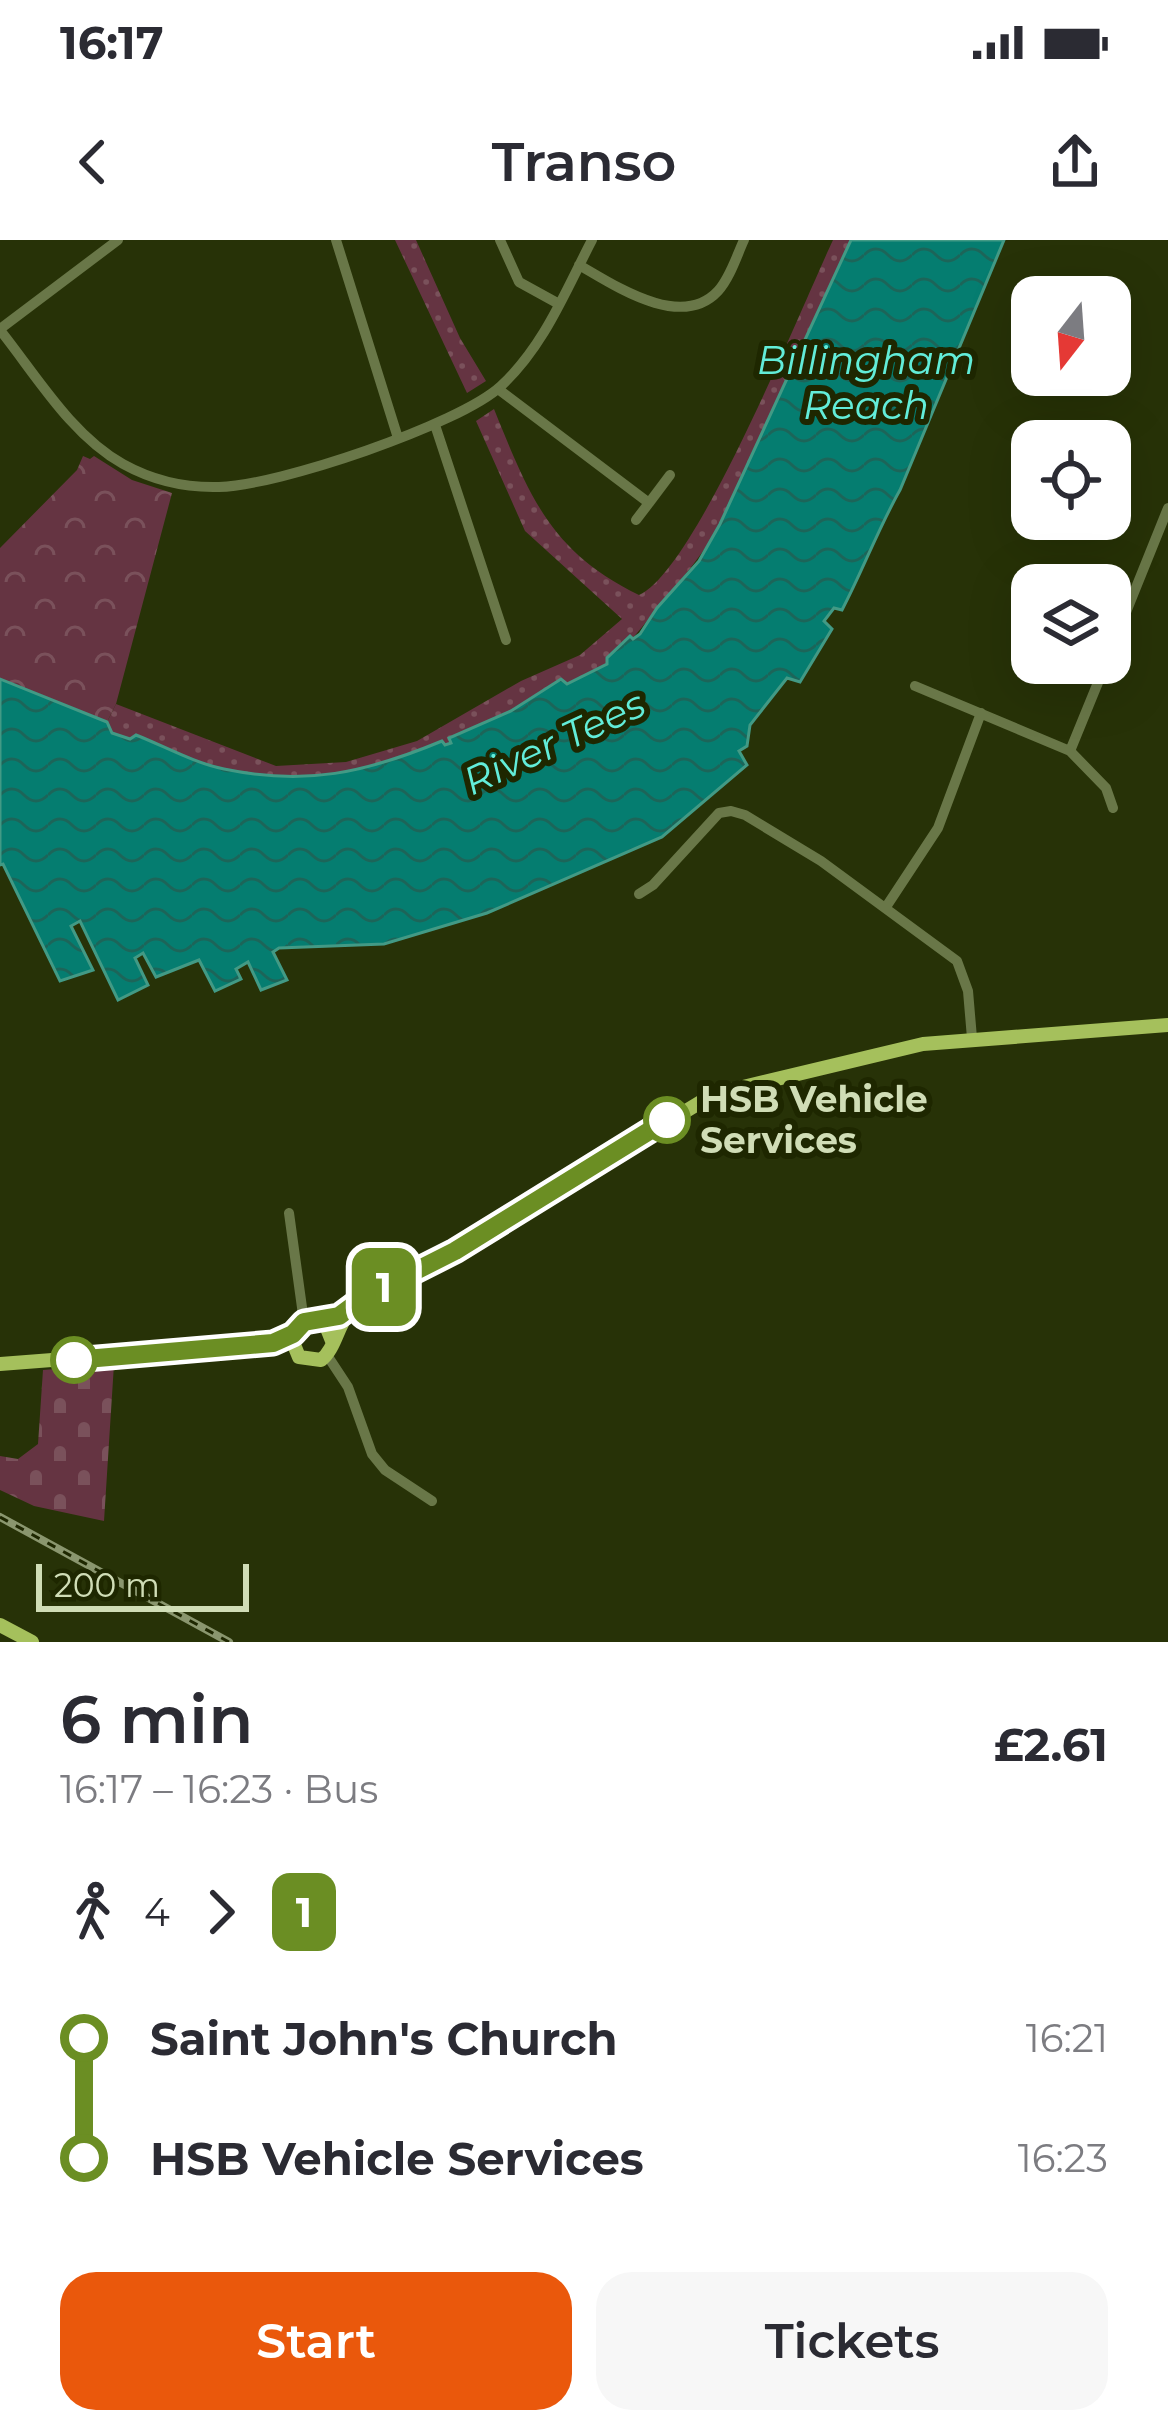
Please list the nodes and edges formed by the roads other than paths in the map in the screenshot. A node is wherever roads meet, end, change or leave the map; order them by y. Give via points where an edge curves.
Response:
1 (118, 240) edge
2 (335, 240) edge
3 (500, 240) edge
4 (592, 240) edge
5 (745, 240) edge
6 (579, 265) junction
7 (560, 304) junction
8 (0, 329) edge
9 (498, 388) junction
10 (435, 425) junction
11 (398, 438) junction
12 (670, 475) dead end
13 (649, 503) junction
14 (1168, 508) edge
15 (636, 520) dead end
16 (1151, 550) junction
17 (1166, 555) edge
18 (1131, 600) edge
19 (506, 640) dead end
20 (1097, 684) edge
21 (915, 686) dead end
22 (981, 713) junction
23 (1070, 751) junction
24 (1113, 808) dead end
25 (640, 894) dead end
26 (886, 907) junction
27 (1168, 1024) edge
28 (972, 1038) junction
29 (289, 1213) dead end
30 (353, 1307) junction
31 (305, 1326) junction
32 (262, 1344) junction
33 (330, 1348) junction
34 (299, 1357) junction
35 (0, 1364) edge
36 (431, 1501) dead end
37 (0, 1625) edge
38 (32, 1642) edge

1 - 8 street
2 - 11 street
3 - 7 street via 519,281
4 - 6 street
5 - 6 street via 719,290 685,306 652,303
6 - 7 street
7 - 9 street via 528,358
8 - 11 street via 79,429 118,461 169,482 223,488
9 - 10 street
9 - 13 street
10 - 11 street
10 - 19 street
12 - 13 street
13 - 15 street
14 - 16 street
16 - 17 street
16 - 18 street
20 - 23 street
21 - 22 street
22 - 23 street
22 - 26 street via 938,828
23 - 24 street via 1106,788
25 - 26 street via 705,825 731,811
26 - 28 street via 957,961
27 - 28 main road
28 - 30 main road via 713,1094
29 - 31 street
30 - 31 main road
30 - 33 main road
31 - 32 main road
31 - 33 main road via 331,1333
31 - 34 main road via 292,1346
32 - 34 main road
32 - 35 main road
33 - 34 main road via 313,1361
33 - 36 street via 372,1454
37 - 38 main road

